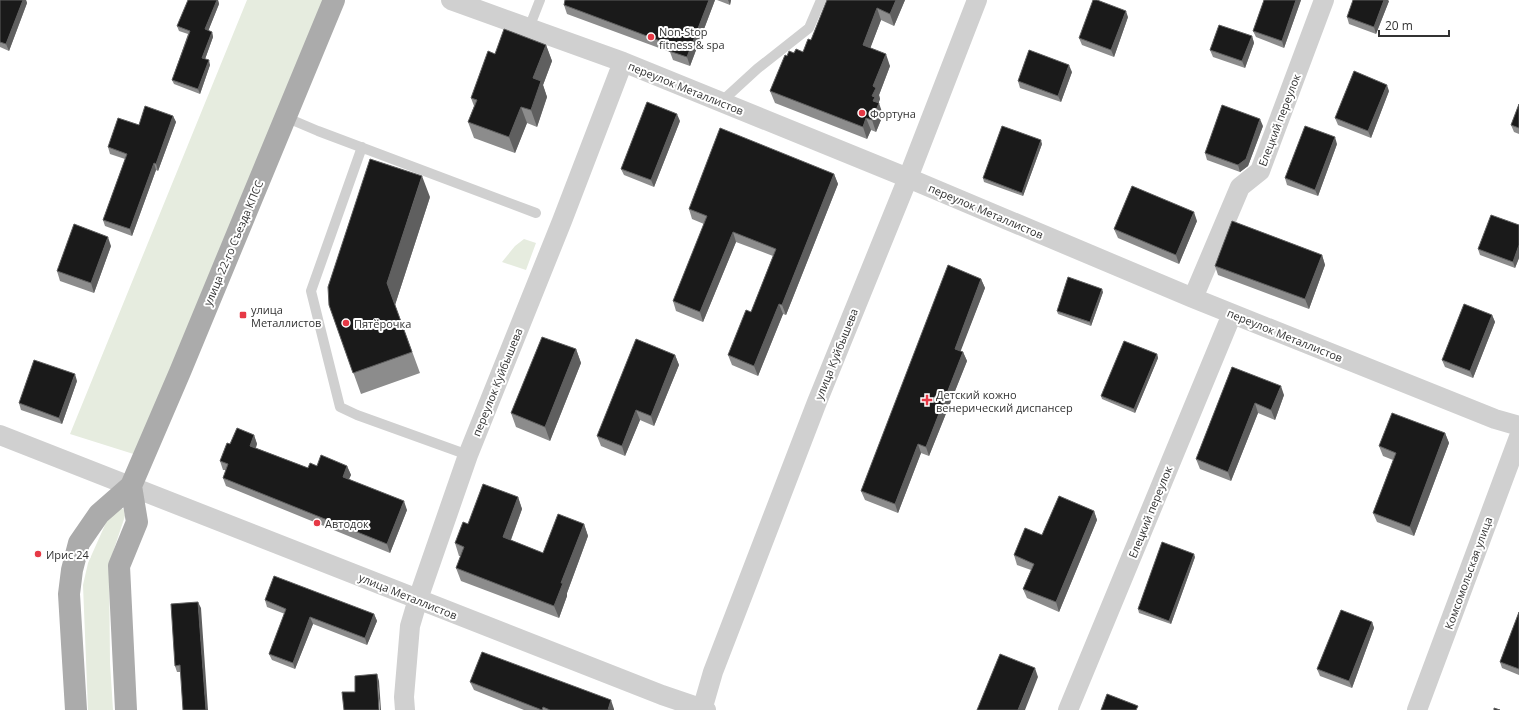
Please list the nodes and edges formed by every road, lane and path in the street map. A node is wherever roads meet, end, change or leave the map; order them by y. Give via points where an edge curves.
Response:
1 (334, 0) edge
2 (451, 0) edge
3 (540, 0) edge
4 (821, 0) edge
5 (977, 0) edge
6 (1324, 0) edge
7 (529, 28) junction
8 (623, 62) junction
9 (721, 102) junction
10 (286, 117) junction
11 (362, 148) junction
12 (908, 178) junction
13 (536, 213) dead end
14 (1193, 298) junction
15 (1232, 314) junction
16 (1519, 426) edge
17 (0, 435) edge
18 (1519, 436) edge
19 (468, 455) junction
20 (131, 486) junction
21 (418, 599) junction
22 (76, 710) edge
23 (126, 710) edge
24 (405, 710) edge
25 (703, 710) edge
26 (1068, 710) edge
27 (1417, 710) edge

1 - 10 main road, улица 22-го Съезда КПСС
2 - 7 street, переулок Металлистов
3 - 7 lane
4 - 9 lane via 809,28 757,69
5 - 12 street, улица Куйбышева
6 - 14 street, Елецкий переулок via 1260,171 1240,187
7 - 8 street, переулок Металлистов
8 - 9 street, переулок Металлистов
8 - 19 street, переулок Куйбышева
9 - 12 street, переулок Металлистов
10 - 11 lane
10 - 20 main road, улица 22-го Съезда КПСС
11 - 13 lane
11 - 19 lane via 311,291 340,407
12 - 14 street, переулок Металлистов
12 - 25 street, улица Куйбышева via 817,402 713,672
14 - 15 street, переулок Металлистов
15 - 16 street, переулок Металлистов via 1494,419
15 - 26 street, Елецкий переулок
17 - 20 street, улица Металлистов
18 - 27 street, Комсомольская улица
19 - 21 street, переулок Куйбышева
20 - 21 street, улица Металлистов
20 - 22 main road, улица 22-го Съезда КПСС via 99,514 79,543 72,570 69,594
20 - 23 main road via 136,522 119,566
21 - 24 street, переулок Куйбышева via 410,626
21 - 25 street, улица Металлистов

